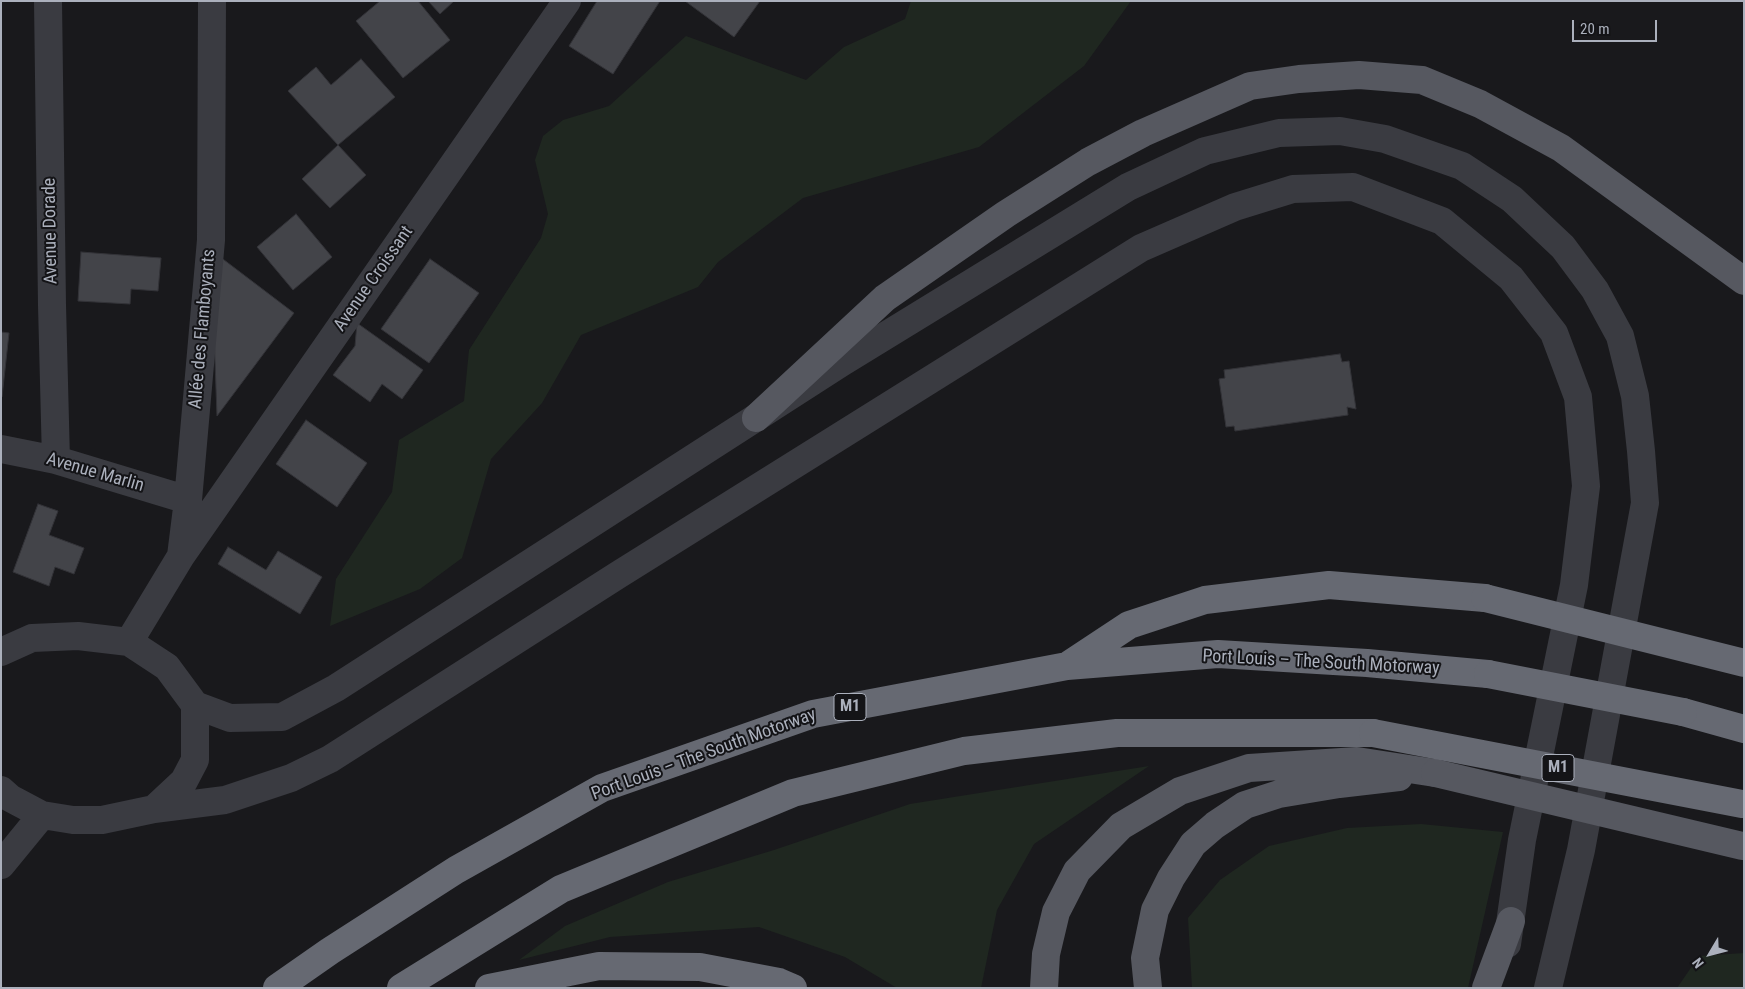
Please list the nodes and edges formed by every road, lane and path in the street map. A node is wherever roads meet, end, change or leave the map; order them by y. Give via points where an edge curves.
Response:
1 (48, 1) edge
2 (212, 1) edge
3 (567, 1) edge
4 (1744, 281) edge
5 (756, 418) junction
6 (1, 449) edge
7 (56, 460) junction
8 (188, 500) junction
9 (181, 556) junction
10 (129, 642) junction
11 (1, 652) edge
12 (1744, 663) edge
13 (1067, 666) junction
14 (195, 705) junction
15 (1744, 729) edge
16 (1435, 773) junction
17 (1, 790) edge
18 (1743, 805) edge
19 (154, 809) junction
20 (42, 815) junction
21 (1743, 846) edge
22 (1, 866) edge
23 (1511, 921) junction
24 (277, 988) edge
25 (402, 988) edge
26 (489, 988) edge
27 (793, 988) edge
28 (1044, 988) edge
29 (1148, 988) edge
30 (1486, 988) edge
31 (1499, 988) edge
32 (1548, 988) edge

1 - 7 street, Avenue Dorade
2 - 8 street, Allée des Flamboyants via 211,240
3 - 9 street, Avenue Croissant
4 - 5 main road via 1561,148 1480,104 1422,80 1360,75 1299,78 1250,86 1143,132 1079,168 885,298
5 - 14 street via 336,688 282,717 230,718
5 - 32 street via 1128,187 1205,151 1279,133 1340,131 1385,139 1462,166 1512,199 1564,247 1620,336 1635,396 1645,503 1581,850
6 - 7 street, Avenue Marlin
7 - 8 street, Avenue Marlin
8 - 9 street, Allée des Flamboyants
9 - 10 street, Allée des Flamboyants
10 - 11 street via 78,636 32,638
10 - 14 street via 167,667
12 - 13 highway, bridge via 1484,598 1329,585 1205,600 1129,625
13 - 15 highway, Port Louis – The South Motorway / M1, bridge via 1218,654 1488,674 1683,712
13 - 24 highway, Port Louis – The South Motorway / M1 via 813,714 602,788 456,870 330,950
14 - 19 street via 195,760 184,781
16 - 21 main road, bridge
16 - 28 main road via 1357,761 1249,768 1180,791 1121,826 1077,871 1056,912 1046,954
16 - 29 main road via 1279,794 1245,805 1215,825 1192,844 1155,910 1145,958
17 - 20 street
18 - 25 highway, M1, bridge via 1373,733 1117,733 964,751 793,793 561,889
19 - 20 street via 102,820
19 - 23 street via 225,800 291,778 330,759 1141,248 1227,210 1293,189 1354,187 1442,221 1511,278 1554,333 1578,397 1586,486 1574,585 1522,840
20 - 22 street
23 - 30 main road
23 - 31 street
26 - 27 highway via 608,966 700,967 779,982

